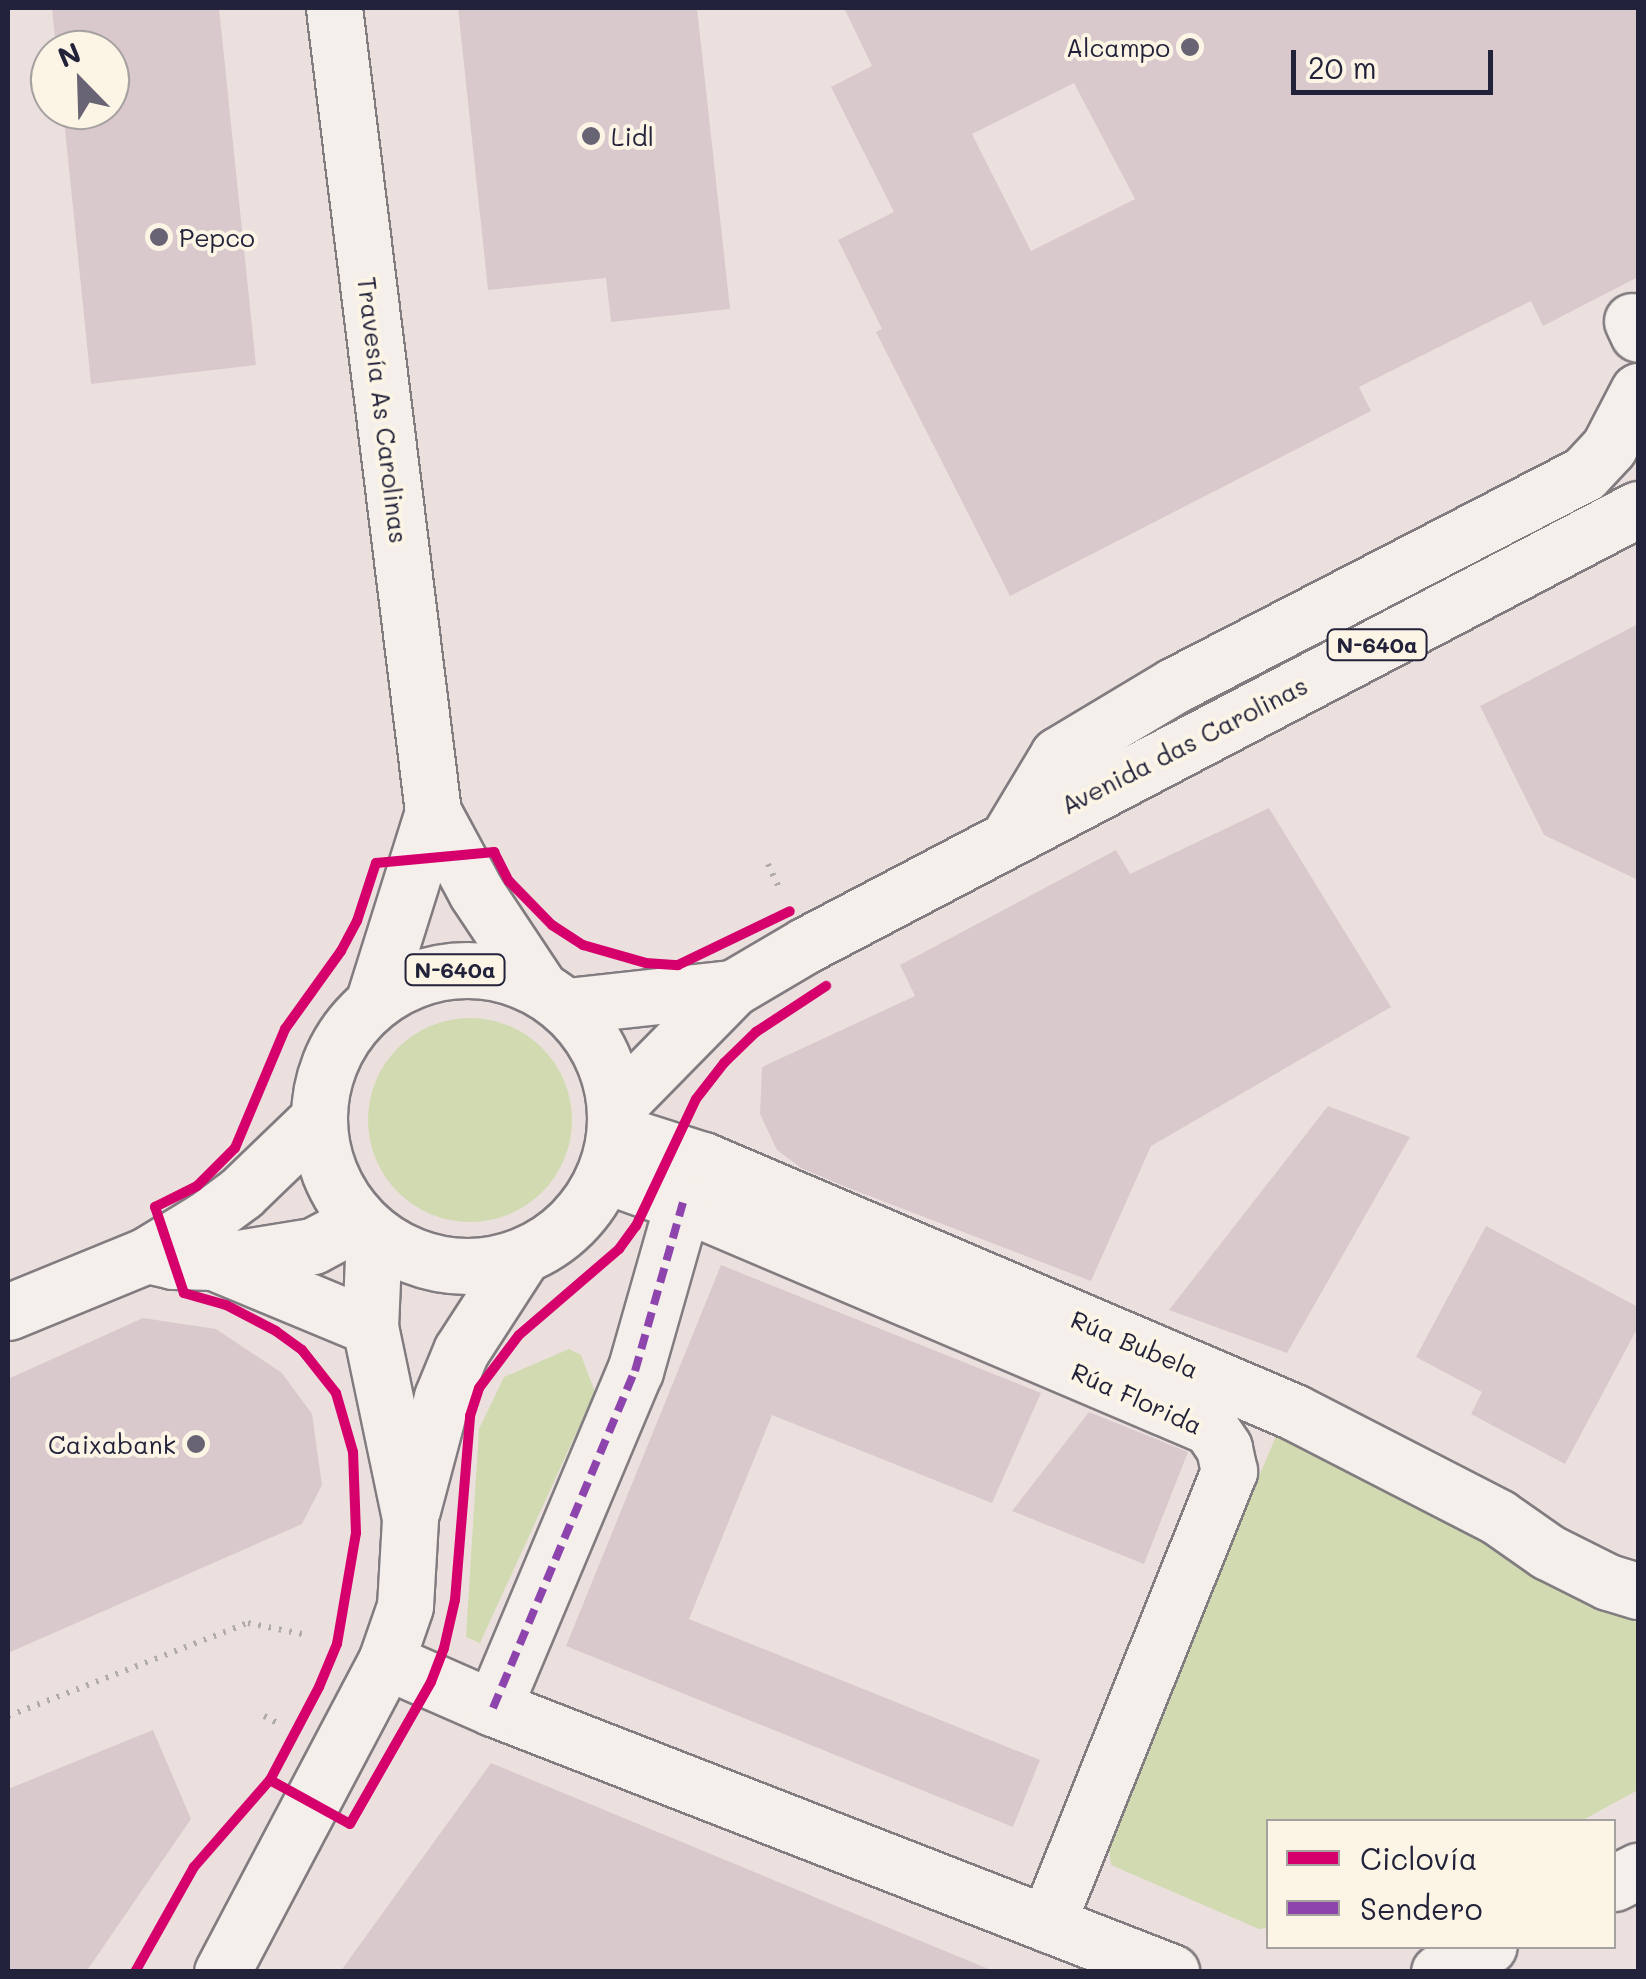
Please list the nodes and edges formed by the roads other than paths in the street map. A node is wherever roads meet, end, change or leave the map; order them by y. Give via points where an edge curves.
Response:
1 (334, 8) edge
2 (1638, 391) edge
3 (1638, 509) edge
4 (433, 812) junction
5 (1010, 835) junction
6 (733, 988) junction
7 (553, 996) junction
8 (374, 1000) junction
9 (318, 1119) junction
10 (612, 1138) junction
11 (683, 1202) junction
12 (366, 1230) junction
13 (147, 1255) junction
14 (523, 1255) junction
15 (214, 1262) junction
16 (8, 1312) edge
17 (370, 1327) junction
18 (410, 1518) junction
19 (1638, 1591) edge
20 (386, 1661) junction
21 (494, 1708) junction
22 (1047, 1924) junction
23 (1482, 1949) edge
24 (222, 1972) edge
25 (1171, 1972) edge
26 (1439, 1972) edge

1 - 4 street, Travesía As Carolinas
2 - 5 street via 1609,447 1584,474 1175,685 1058,754
3 - 5 street, Avenida das Carolinas / N-640a
4 - 7 street via 476,892
4 - 8 street
5 - 6 street, Avenida das Carolinas / N-640a
6 - 7 street, N-640a
6 - 10 street, N-640a
7 - 8 street, N-640a via 504,973 460,969 418,977
7 - 10 street via 594,1035 610,1067
8 - 9 street, N-640a via 345,1032 324,1077
9 - 12 street, N-640a via 324,1156
9 - 13 street via 240,1193
10 - 11 street, Rúa Florida
10 - 14 street, N-640a via 564,1230
10 - 19 street, Rúa Bubela via 721,1167 1294,1412 1498,1517 1548,1552
11 - 21 street via 635,1371
11 - 22 street, Rúa Florida via 1210,1427 1224,1448 1229,1471
12 - 14 street, N-640a via 410,1257 444,1268
12 - 15 street
12 - 17 street
13 - 15 street
13 - 16 street
14 - 18 street via 461,1351
15 - 17 street
17 - 18 street
18 - 20 street via 405,1606
20 - 21 street
20 - 24 street
21 - 22 street
22 - 25 street
23 - 26 street

